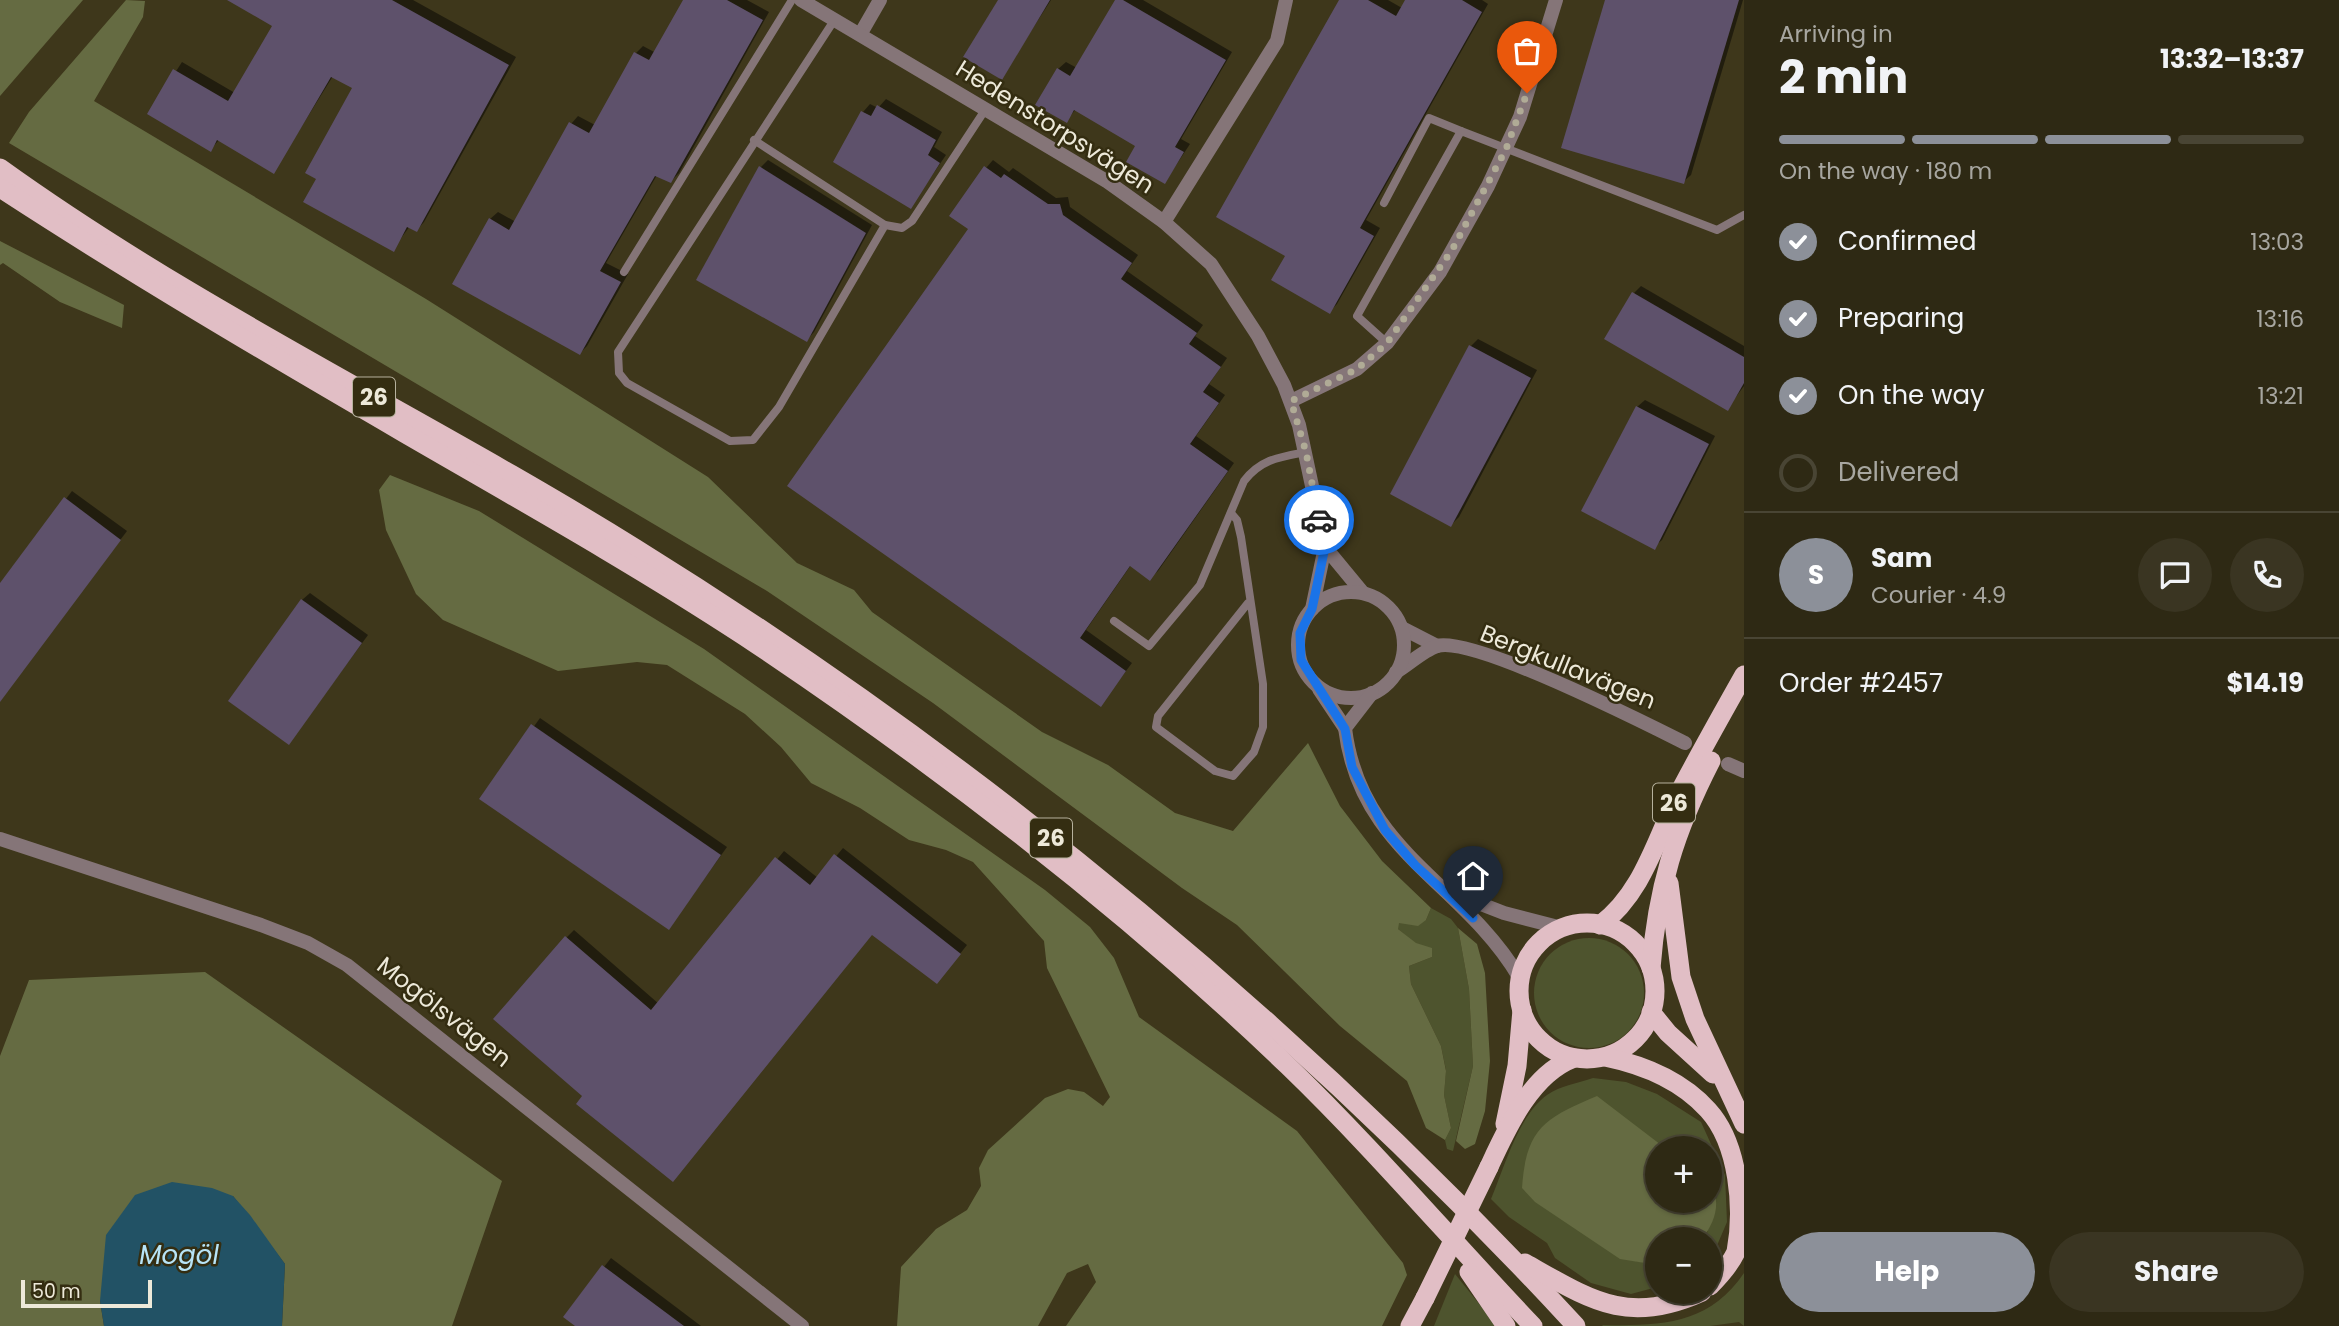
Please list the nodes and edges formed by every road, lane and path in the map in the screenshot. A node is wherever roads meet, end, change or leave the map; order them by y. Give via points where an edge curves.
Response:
1 (792, 0) edge
2 (801, 0) edge
3 (880, 0) edge
4 (1286, 0) edge
5 (1556, 0) edge
6 (835, 19) junction
7 (860, 33) junction
8 (985, 110) junction
9 (1461, 131) junction
10 (754, 140) junction
11 (1506, 149) junction
12 (0, 168) edge
13 (0, 188) edge
14 (1384, 203) dead end
15 (1744, 215) edge
16 (1164, 222) junction
17 (885, 225) junction
18 (624, 272) dead end
19 (1387, 343) junction
20 (1291, 401) junction
21 (1306, 452) junction
22 (1231, 513) junction
23 (1325, 547) junction
24 (1363, 593) junction
25 (1248, 603) junction
26 (1312, 609) junction
27 (1114, 621) dead end
28 (1402, 628) junction
29 (1437, 646) junction
30 (1396, 672) junction
31 (1744, 675) edge
32 (1315, 684) junction
33 (1372, 693) junction
34 (1744, 702) edge
35 (1345, 729) junction
36 (1685, 743) dead end
37 (1728, 764) dead end
38 (1744, 771) edge
39 (0, 839) edge
40 (1668, 862) junction
41 (1442, 889) junction
42 (1600, 925) junction
43 (1562, 928) junction
44 (1651, 970) junction
45 (1519, 977) junction
46 (1522, 1010) junction
47 (1651, 1012) junction
48 (1605, 1057) junction
49 (1574, 1058) junction
50 (1724, 1085) junction
51 (1744, 1124) edge
52 (1501, 1142) junction
53 (1430, 1217) junction
54 (1510, 1254) junction
55 (1722, 1273) edge
56 (1425, 1298) junction
57 (1674, 1304) edge
58 (802, 1326) edge
59 (1410, 1326) edge
60 (1416, 1326) edge
61 (1506, 1326) edge
62 (1533, 1326) edge
63 (1576, 1326) edge

1 - 18 lane
2 - 6 street, Hedenstorpsvägen
3 - 7 street
4 - 16 street via 1277,41
5 - 11 street
6 - 7 street, Hedenstorpsvägen
6 - 10 lane
7 - 8 street, Hedenstorpsvägen
8 - 16 street, Hedenstorpsvägen via 1108,182
8 - 17 lane via 912,221 902,228
9 - 11 lane
9 - 14 lane via 1429,118
9 - 19 lane via 1357,316
10 - 17 lane
10 - 17 lane via 618,352 619,373 627,383 730,441 753,440 779,407
11 - 15 lane via 1717,230
11 - 19 street via 1440,272
12 - 54 highway, 26 via 298,354 643,553 896,722 1003,800 1200,961
13 - 53 highway, 26 via 143,279 633,567 744,637 885,736 1095,894 1199,984 1289,1067
16 - 20 street, Hedenstorpsvägen via 1211,264 1258,336
19 - 20 street via 1357,369
20 - 21 street, Hedenstorpsvägen
21 - 22 lane via 1276,458 1253,470
21 - 23 street, Hedenstorpsvägen
22 - 25 lane via 1237,520
22 - 27 lane via 1200,585 1149,646
23 - 24 street
23 - 26 street, Hedenstorpsvägen
24 - 26 street via 1336,594
24 - 28 street via 1387,606
25 - 25 lane via 1263,684 1263,727 1254,752 1233,776 1215,771 1156,727 1158,716
26 - 32 street via 1298,642 1301,660
28 - 29 street
28 - 30 street via 1404,651
29 - 30 street
29 - 36 street, Bergkullavägen via 1471,650 1513,665 1607,703
30 - 33 street
31 - 42 highway, 26 via 1682,787 1632,895
32 - 33 street via 1342,697
32 - 35 street
33 - 35 street
34 - 40 highway, 26 via 1693,797
35 - 41 street via 1352,767 1367,802 1401,850
37 - 38 street
39 - 58 street, Mogölsvägen via 261,925 308,943 347,965
40 - 44 highway, 26 via 1654,922
40 - 50 highway, 26 via 1681,978
41 - 43 street via 1504,913
41 - 45 street via 1494,938
42 - 43 highway
42 - 44 highway via 1637,945
43 - 45 highway via 1541,940
44 - 47 highway, 26
45 - 46 highway
46 - 49 highway via 1537,1037
46 - 52 highway via 1515,1077
47 - 48 highway via 1634,1040
47 - 50 highway
48 - 49 highway
48 - 55 highway via 1668,1078 1709,1110 1723,1131 1740,1178 1744,1217 1736,1252
49 - 52 highway via 1543,1078
50 - 51 highway
52 - 56 highway, bridge
53 - 61 highway, 26
53 - 62 highway
54 - 57 highway, 26 via 1611,1307 1640,1311
54 - 63 highway
56 - 59 highway
56 - 60 highway

